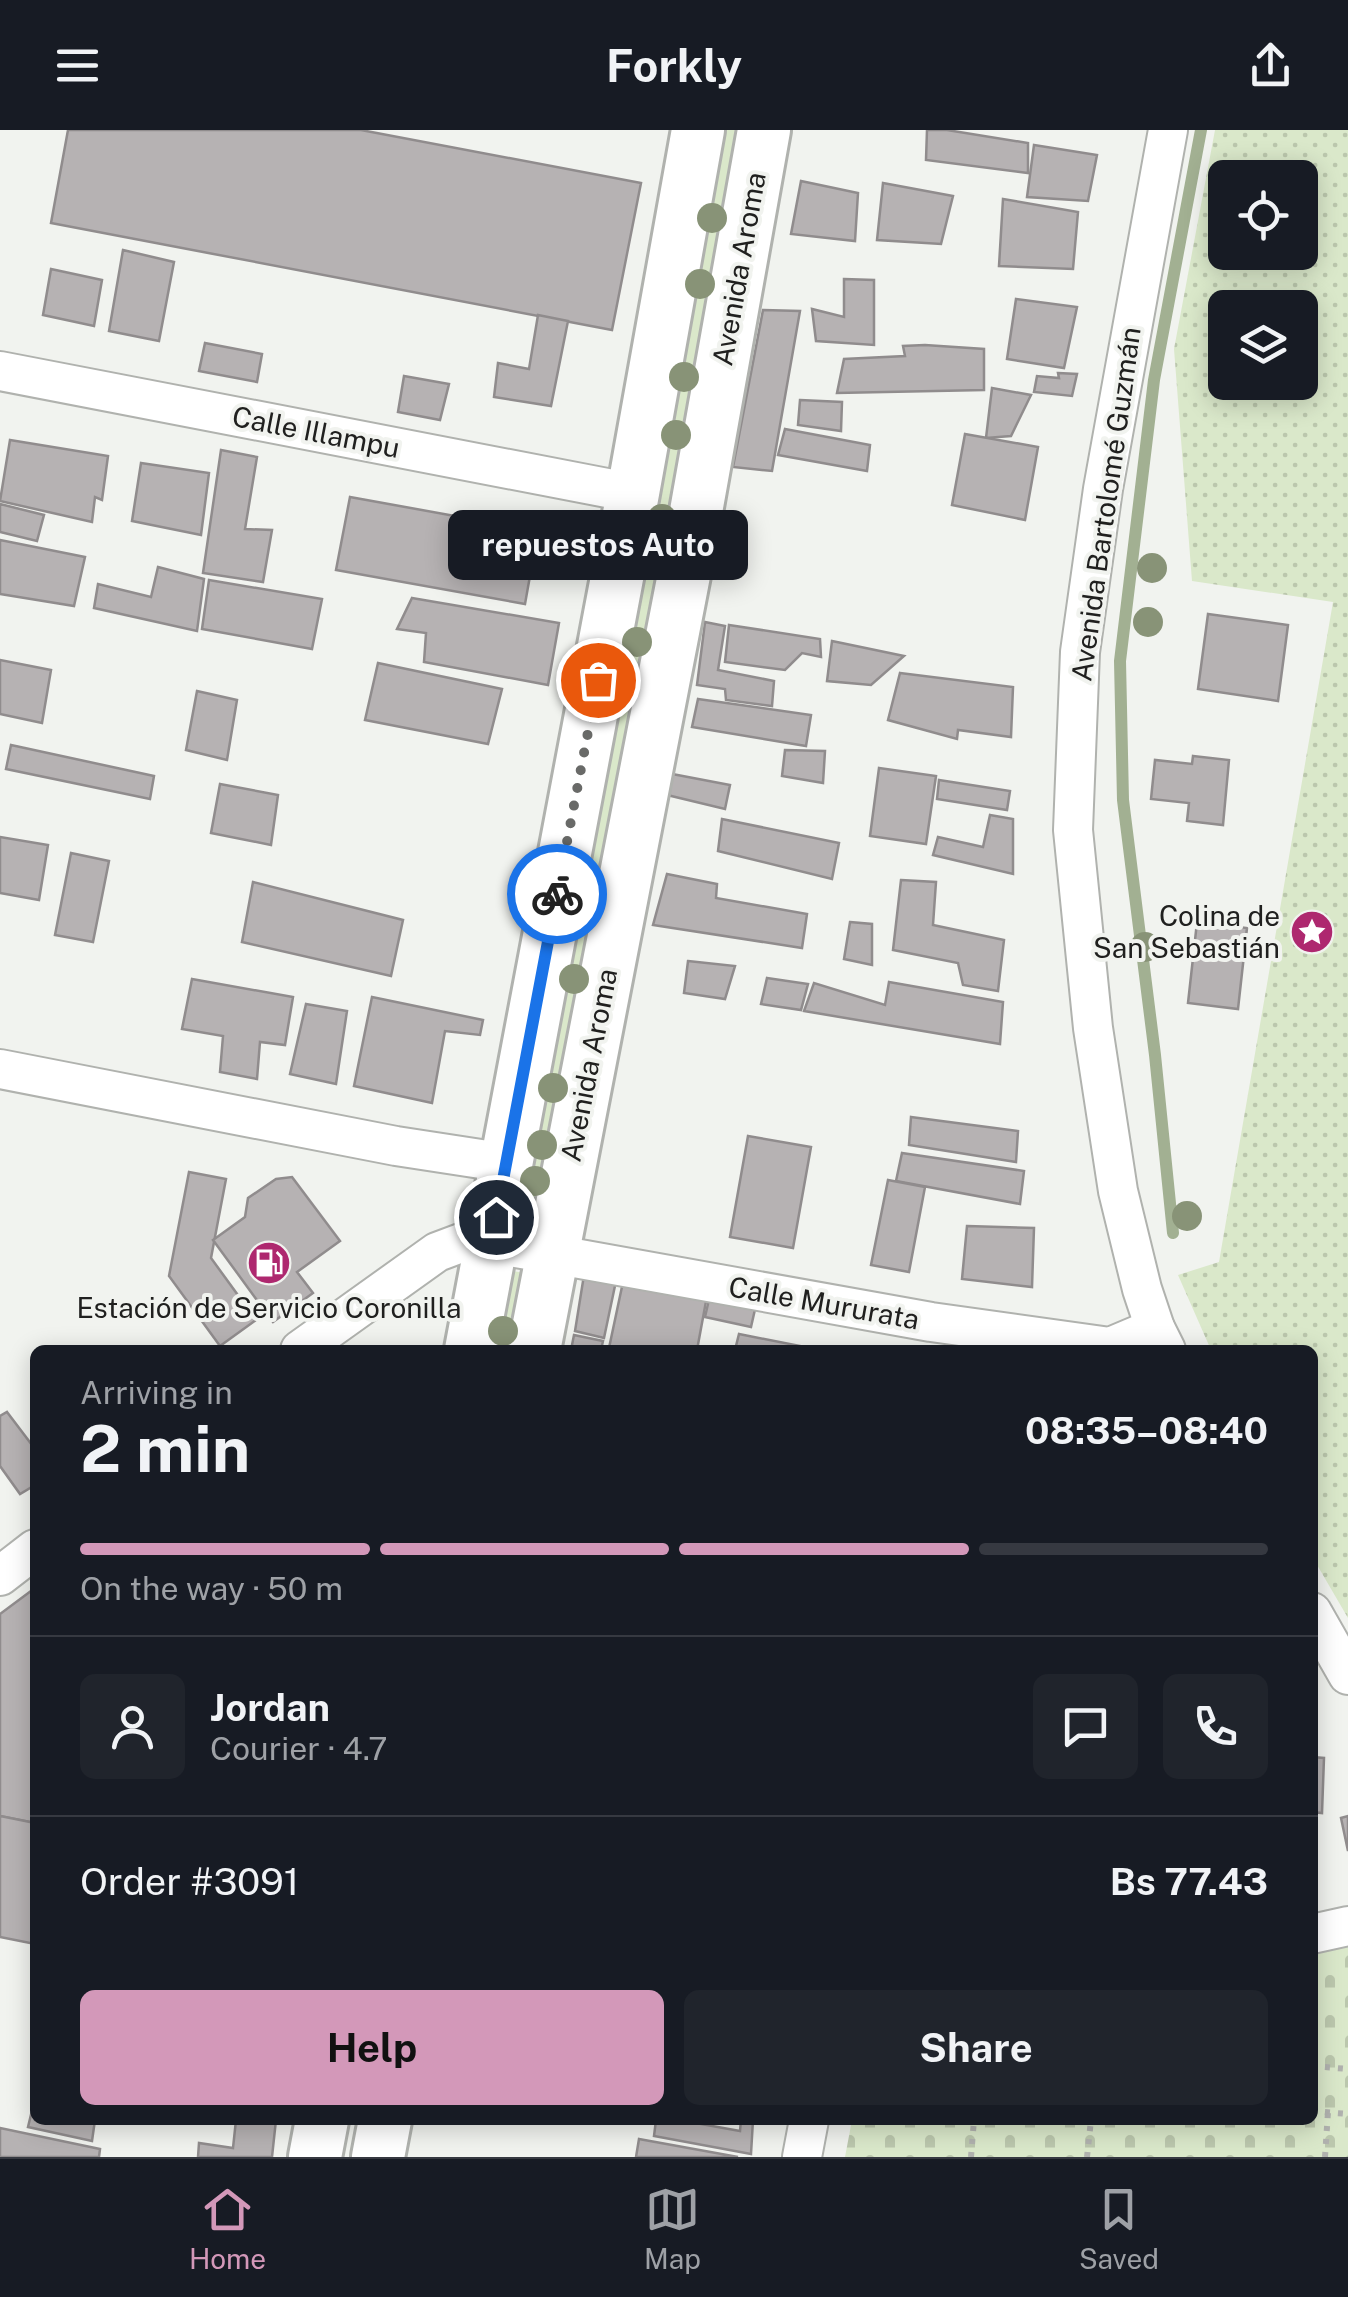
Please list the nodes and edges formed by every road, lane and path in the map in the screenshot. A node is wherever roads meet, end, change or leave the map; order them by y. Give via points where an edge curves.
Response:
1 (698, 130) edge
2 (764, 130) edge
3 (1168, 130) edge
4 (0, 370) edge
5 (633, 493) junction
6 (0, 1069) edge
7 (506, 1163) junction
8 (491, 1244) junction
9 (552, 1254) junction
10 (928, 1336) edge
11 (1160, 1339) edge
12 (307, 1345) edge
13 (472, 1345) edge
14 (535, 1345) edge
15 (1092, 1345) edge
16 (1117, 1345) edge
17 (30, 1553) edge
18 (0, 1576) edge
19 (1318, 1622) edge
20 (1348, 1675) edge
21 (1348, 1926) edge
22 (1318, 1933) edge
23 (1318, 2066) edge
24 (1348, 2069) edge
25 (1318, 2111) edge
26 (1328, 2112) junction
27 (1348, 2114) edge
28 (321, 2125) edge
29 (384, 2125) edge
30 (808, 2125) edge
31 (973, 2125) edge
32 (1091, 2125) edge
33 (315, 2157) edge
34 (378, 2157) edge
35 (802, 2157) edge
36 (970, 2157) edge
37 (1088, 2157) edge
38 (1325, 2157) edge

1 - 5 main road
2 - 9 main road, Avenida Aroma
3 - 11 street, Avenida Bartolomé Guzmán via 1102,489 1080,652 1073,830 1118,1190
4 - 5 street, Calle Illampu
5 - 7 main road
6 - 7 street
7 - 8 main road
8 - 9 street, Calle Mururata
8 - 12 street, Calle Mururata via 461,1243 437,1252
8 - 13 main road
9 - 10 street, Calle Mururata
9 - 14 main road, Avenida Aroma
10 - 15 street, Calle Mururata
11 - 16 street, Calle Mururata
17 - 18 street
19 - 20 street
21 - 22 street
23 - 24 path
25 - 26 path
26 - 27 path
26 - 38 path
28 - 33 main road
29 - 34 main road
30 - 35 street
31 - 36 path
32 - 37 path

